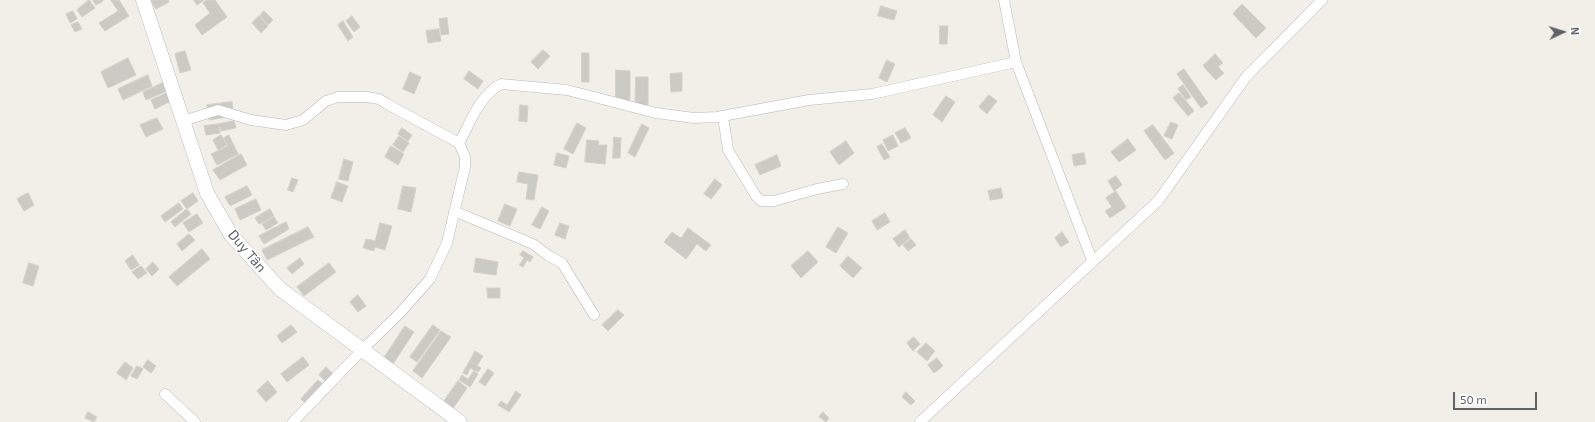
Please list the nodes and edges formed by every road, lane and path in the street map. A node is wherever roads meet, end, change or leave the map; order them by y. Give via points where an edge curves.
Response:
1 (142, 0) edge
2 (1004, 0) edge
3 (1322, 0) edge
4 (1016, 62) junction
5 (723, 116) junction
6 (183, 121) junction
7 (459, 143) junction
8 (843, 184) dead end
9 (454, 211) junction
10 (1092, 260) junction
11 (594, 315) dead end
12 (362, 350) junction
13 (165, 394) dead end
14 (195, 422) edge
15 (293, 422) edge
16 (460, 422) edge
17 (920, 422) edge

1 - 6 street, Duy Tân
2 - 4 street
3 - 10 street via 1246,77 1158,200
4 - 5 street via 872,94 809,100
4 - 10 street
5 - 7 street via 684,118 567,90 501,84 485,97
5 - 8 street via 728,150 761,201 774,201
6 - 7 street via 218,110 251,120 290,124 302,120 326,101 338,97 367,97 379,99
6 - 12 street, Duy Tân via 207,193 231,235 280,290
7 - 9 street via 465,157 465,167
9 - 11 street via 533,244 562,263
9 - 12 street via 447,243 430,279
10 - 17 street
12 - 15 street
12 - 16 street, Duy Tân
13 - 14 street

